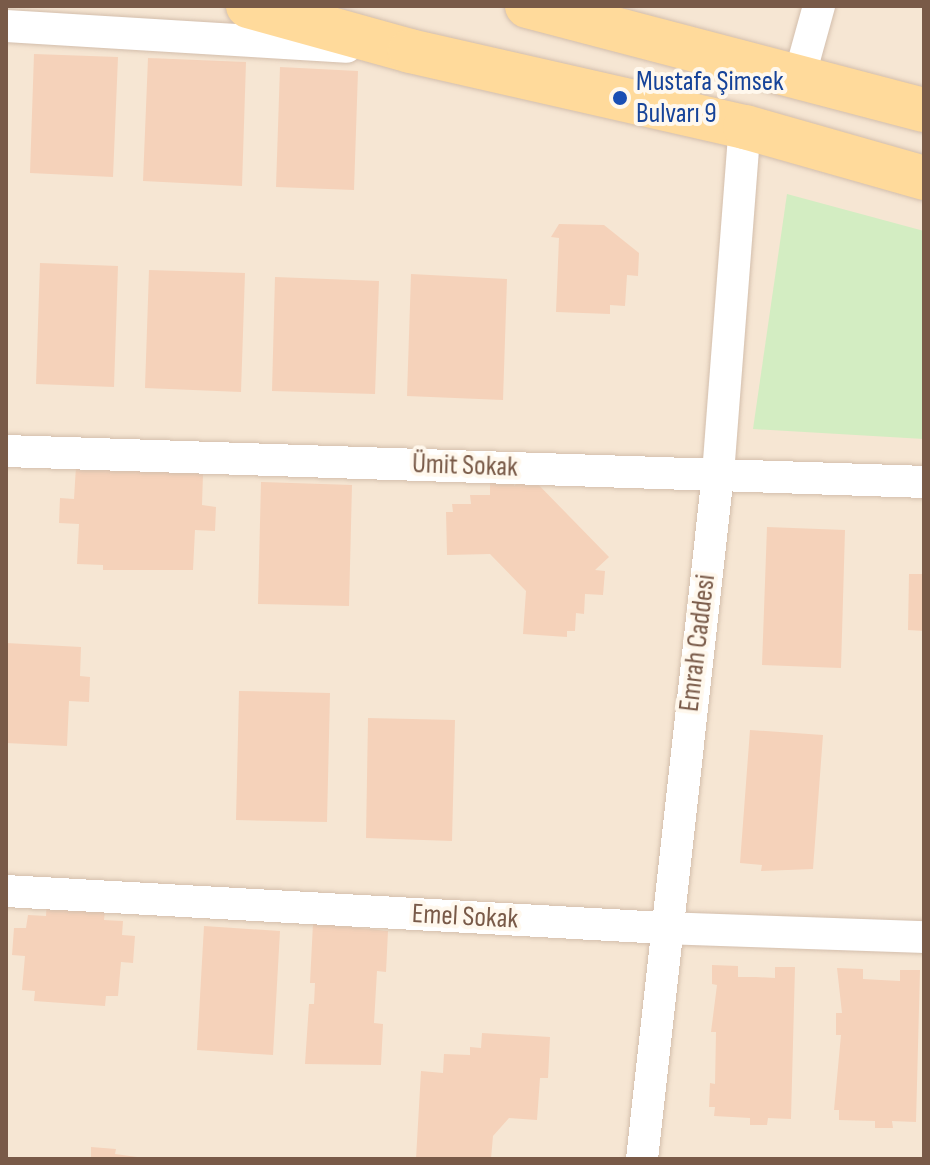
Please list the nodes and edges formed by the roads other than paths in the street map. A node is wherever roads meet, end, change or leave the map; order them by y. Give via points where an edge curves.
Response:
1 (248, 6) edge
2 (527, 6) edge
3 (819, 6) edge
4 (6, 26) edge
5 (410, 51) junction
6 (799, 78) junction
7 (924, 110) edge
8 (745, 127) junction
9 (924, 178) edge
10 (6, 451) edge
11 (718, 474) junction
12 (924, 482) edge
13 (6, 891) edge
14 (664, 928) junction
15 (924, 937) edge
16 (642, 1159) edge

1 - 5 main road
2 - 6 main road
3 - 6 street
4 - 5 street
5 - 8 main road
6 - 7 main road
8 - 9 main road
8 - 11 street, Emrah Caddesi
10 - 11 street, Ümit Sokak
11 - 12 street, Ümit Sokak
11 - 14 street, Emrah Caddesi
13 - 14 street, Emel Sokak
14 - 15 street, Emel Sokak
14 - 16 street, Emrah Caddesi

